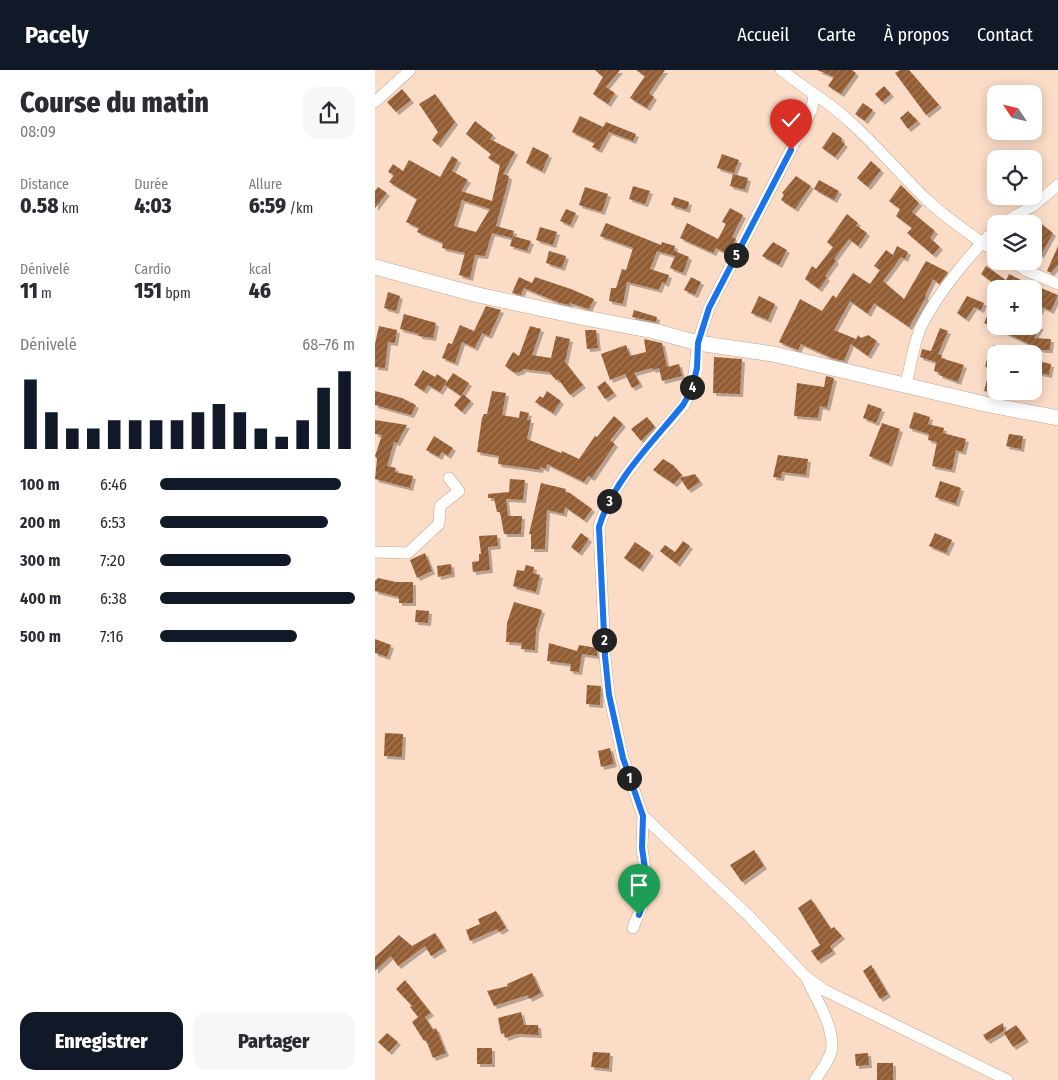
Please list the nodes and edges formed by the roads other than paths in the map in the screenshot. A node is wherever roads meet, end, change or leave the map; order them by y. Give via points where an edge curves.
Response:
1 (410, 70) edge
2 (781, 70) edge
3 (811, 92) junction
4 (375, 102) edge
5 (1058, 185) edge
6 (1017, 215) edge
7 (987, 237) edge
8 (981, 242) junction
9 (987, 246) edge
10 (375, 267) edge
11 (1025, 270) edge
12 (1058, 284) edge
13 (698, 343) junction
14 (906, 385) junction
15 (1058, 418) edge
16 (449, 478) dead end
17 (375, 552) edge
18 (643, 816) junction
19 (633, 928) dead end
20 (805, 976) junction
21 (815, 1080) edge
22 (1007, 1080) edge

1 - 4 street
2 - 3 street
3 - 8 street via 832,105 867,137 927,200
3 - 13 street via 814,98 811,111 709,308
5 - 6 street
7 - 8 street
8 - 9 street
8 - 14 street via 921,328
10 - 13 street via 474,294
11 - 12 street
13 - 14 street via 773,354
13 - 18 street via 692,389 614,492 599,527 609,695 623,758
14 - 15 street
16 - 17 street via 459,491 440,506 439,524 408,553
18 - 19 street via 642,848 648,890
18 - 20 street via 749,916
20 - 21 street via 827,1022 832,1046 829,1058
20 - 22 street via 824,990 885,1022

